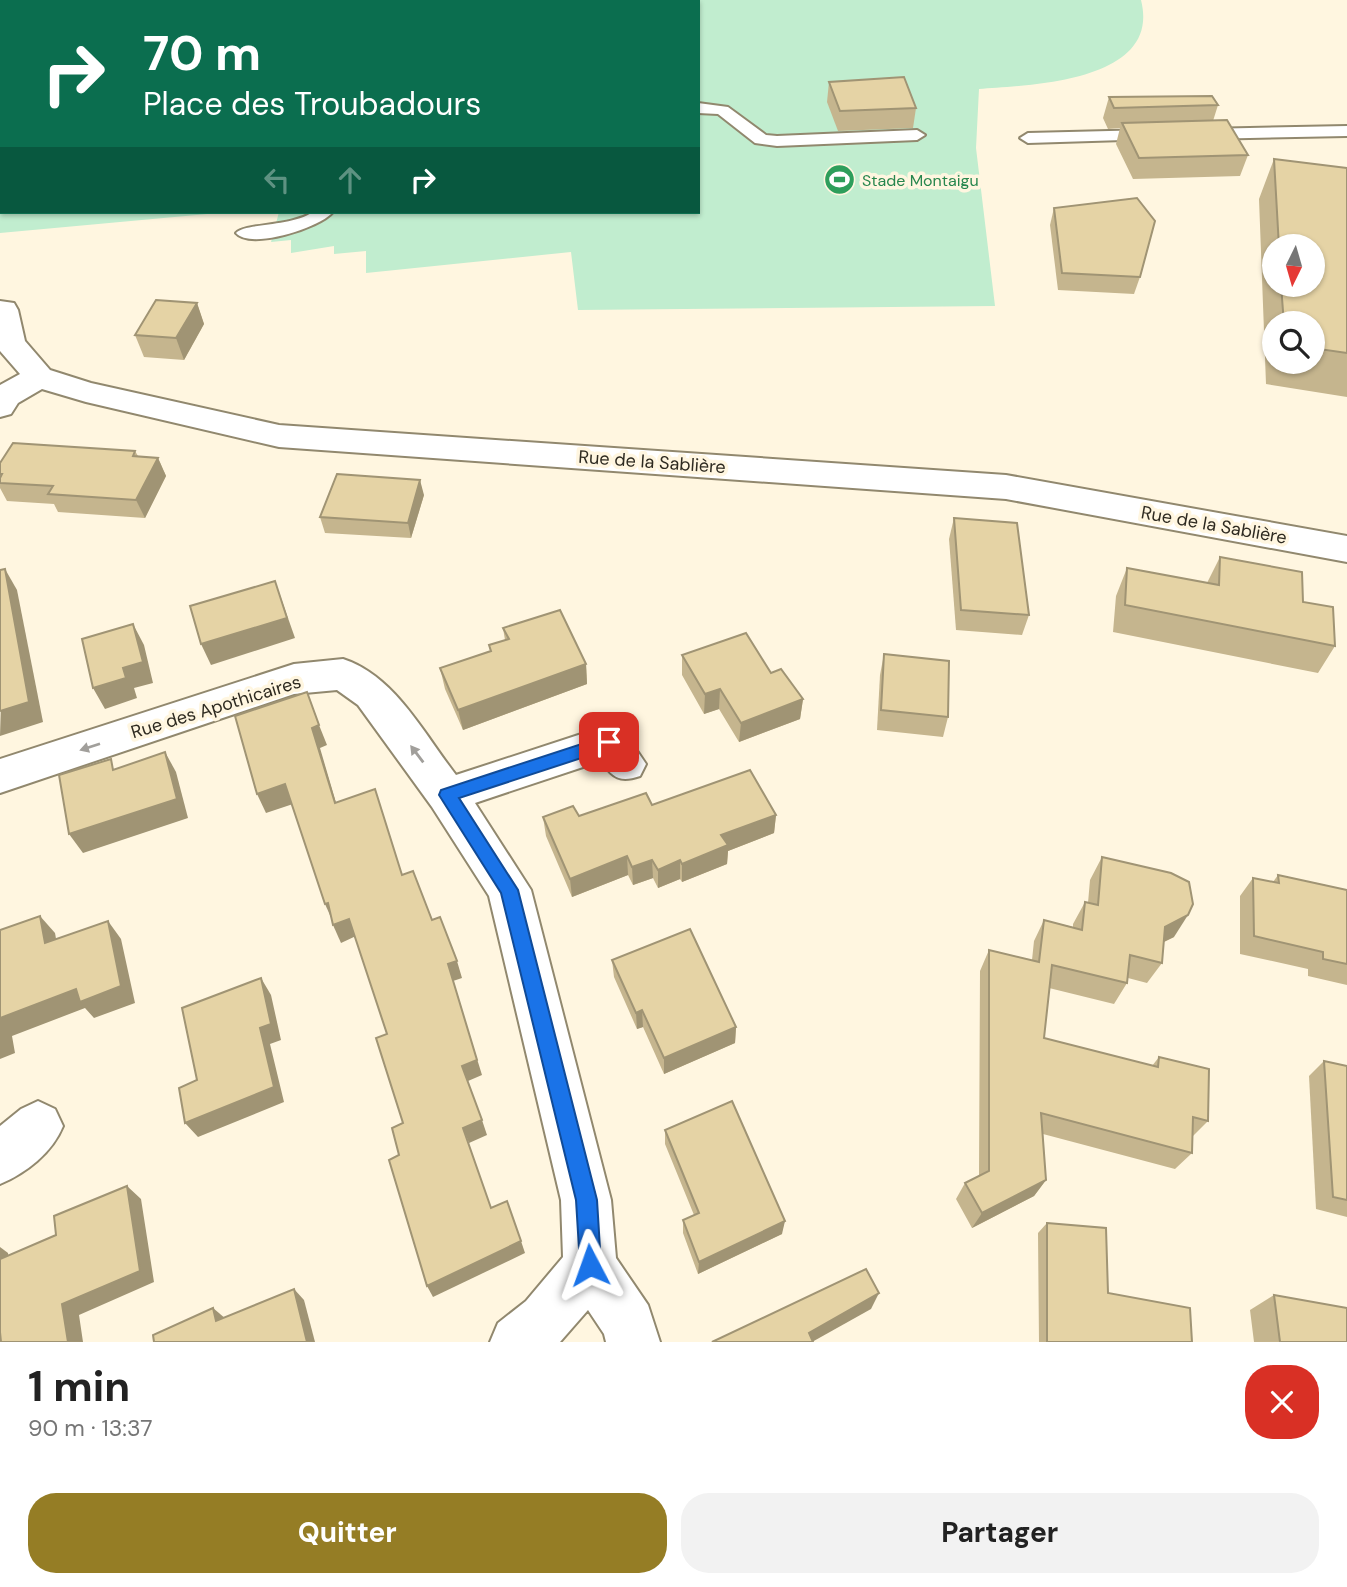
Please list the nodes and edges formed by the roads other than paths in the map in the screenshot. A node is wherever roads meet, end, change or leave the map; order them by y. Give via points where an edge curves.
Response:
1 (700, 107) edge
2 (1347, 131) edge
3 (917, 135) dead end
4 (1028, 138) dead end
5 (322, 214) edge
6 (245, 233) dead end
7 (0, 310) edge
8 (38, 377) junction
9 (0, 406) edge
10 (1347, 549) edge
11 (626, 764) dead end
12 (0, 776) edge
13 (447, 795) junction
14 (38, 1126) dead end
15 (0, 1159) edge
16 (590, 1265) junction
17 (517, 1342) edge
18 (633, 1342) edge

1 - 3 lane via 722,110 761,139
2 - 4 lane
5 - 6 lane via 313,222 283,230
7 - 8 street via 10,343
8 - 9 street via 5,396
8 - 10 street, Rue de la Sablière via 279,436 1006,486
11 - 13 street via 609,742
13 -> 12 street, Rue des Apothicaires via 372,694 343,674 294,679
13 - 16 street, Rue des Apothicaires via 509,890 586,1200
14 - 15 street
16 - 17 street via 545,1320
16 - 18 street via 629,1324

